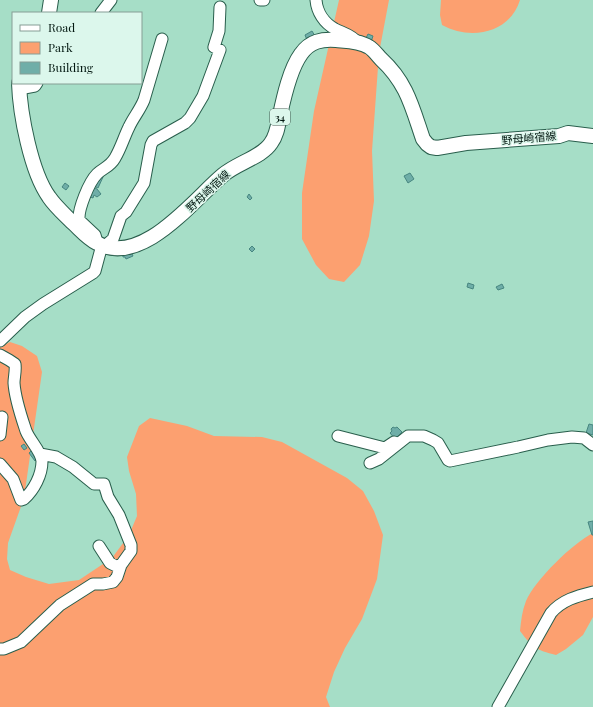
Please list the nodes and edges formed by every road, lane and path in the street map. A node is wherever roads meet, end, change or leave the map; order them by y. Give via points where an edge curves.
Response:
1 (51, 0) edge
2 (111, 0) edge
3 (260, 0) edge
4 (264, 0) edge
5 (316, 0) edge
6 (220, 7) dead end
7 (49, 12) edge
8 (101, 12) edge
9 (162, 39) dead end
10 (358, 43) junction
11 (36, 84) edge
12 (19, 86) edge
13 (593, 136) edge
14 (102, 245) junction
15 (0, 341) edge
16 (0, 355) edge
17 (2, 417) dead end
18 (0, 436) edge
19 (338, 436) dead end
20 (408, 436) junction
21 (593, 445) edge
22 (40, 454) junction
23 (370, 463) dead end
24 (0, 464) edge
25 (99, 546) dead end
26 (120, 568) junction
27 (593, 592) edge
28 (0, 649) edge
29 (498, 707) edge

1 - 7 main road
2 - 8 street
3 - 4 street
5 - 10 street via 317,10 326,22 350,35
6 - 14 street via 219,31 214,47 220,50 203,96 185,123 153,141 144,183 121,216 113,239
9 - 14 street via 140,109 115,159 92,181 80,210 79,220
10 - 13 main road, 野母崎宿線 / 34 via 368,47 399,79 409,96 423,139 431,147 559,136 568,133
10 - 14 main road, 野母崎宿線 / 34 via 324,40 308,46 300,54 292,72 277,131 269,146 223,175 184,213 157,234 126,247
11 - 12 street
12 - 14 main road via 23,120 37,174 43,187 56,206 85,235
14 - 15 street via 93,273 25,317
16 - 22 street via 15,364 17,400 26,432
17 - 18 street
19 - 20 street via 385,448
20 - 21 street via 424,436 433,440 450,461 572,437 584,438
20 - 23 street
22 - 24 street via 41,468 37,481 22,500 13,479
22 - 26 street via 56,457 94,484 104,484 131,544 131,551
25 - 26 street via 110,562
26 - 28 street via 113,582 93,584 60,605 21,642
27 - 29 street via 571,598 557,606

